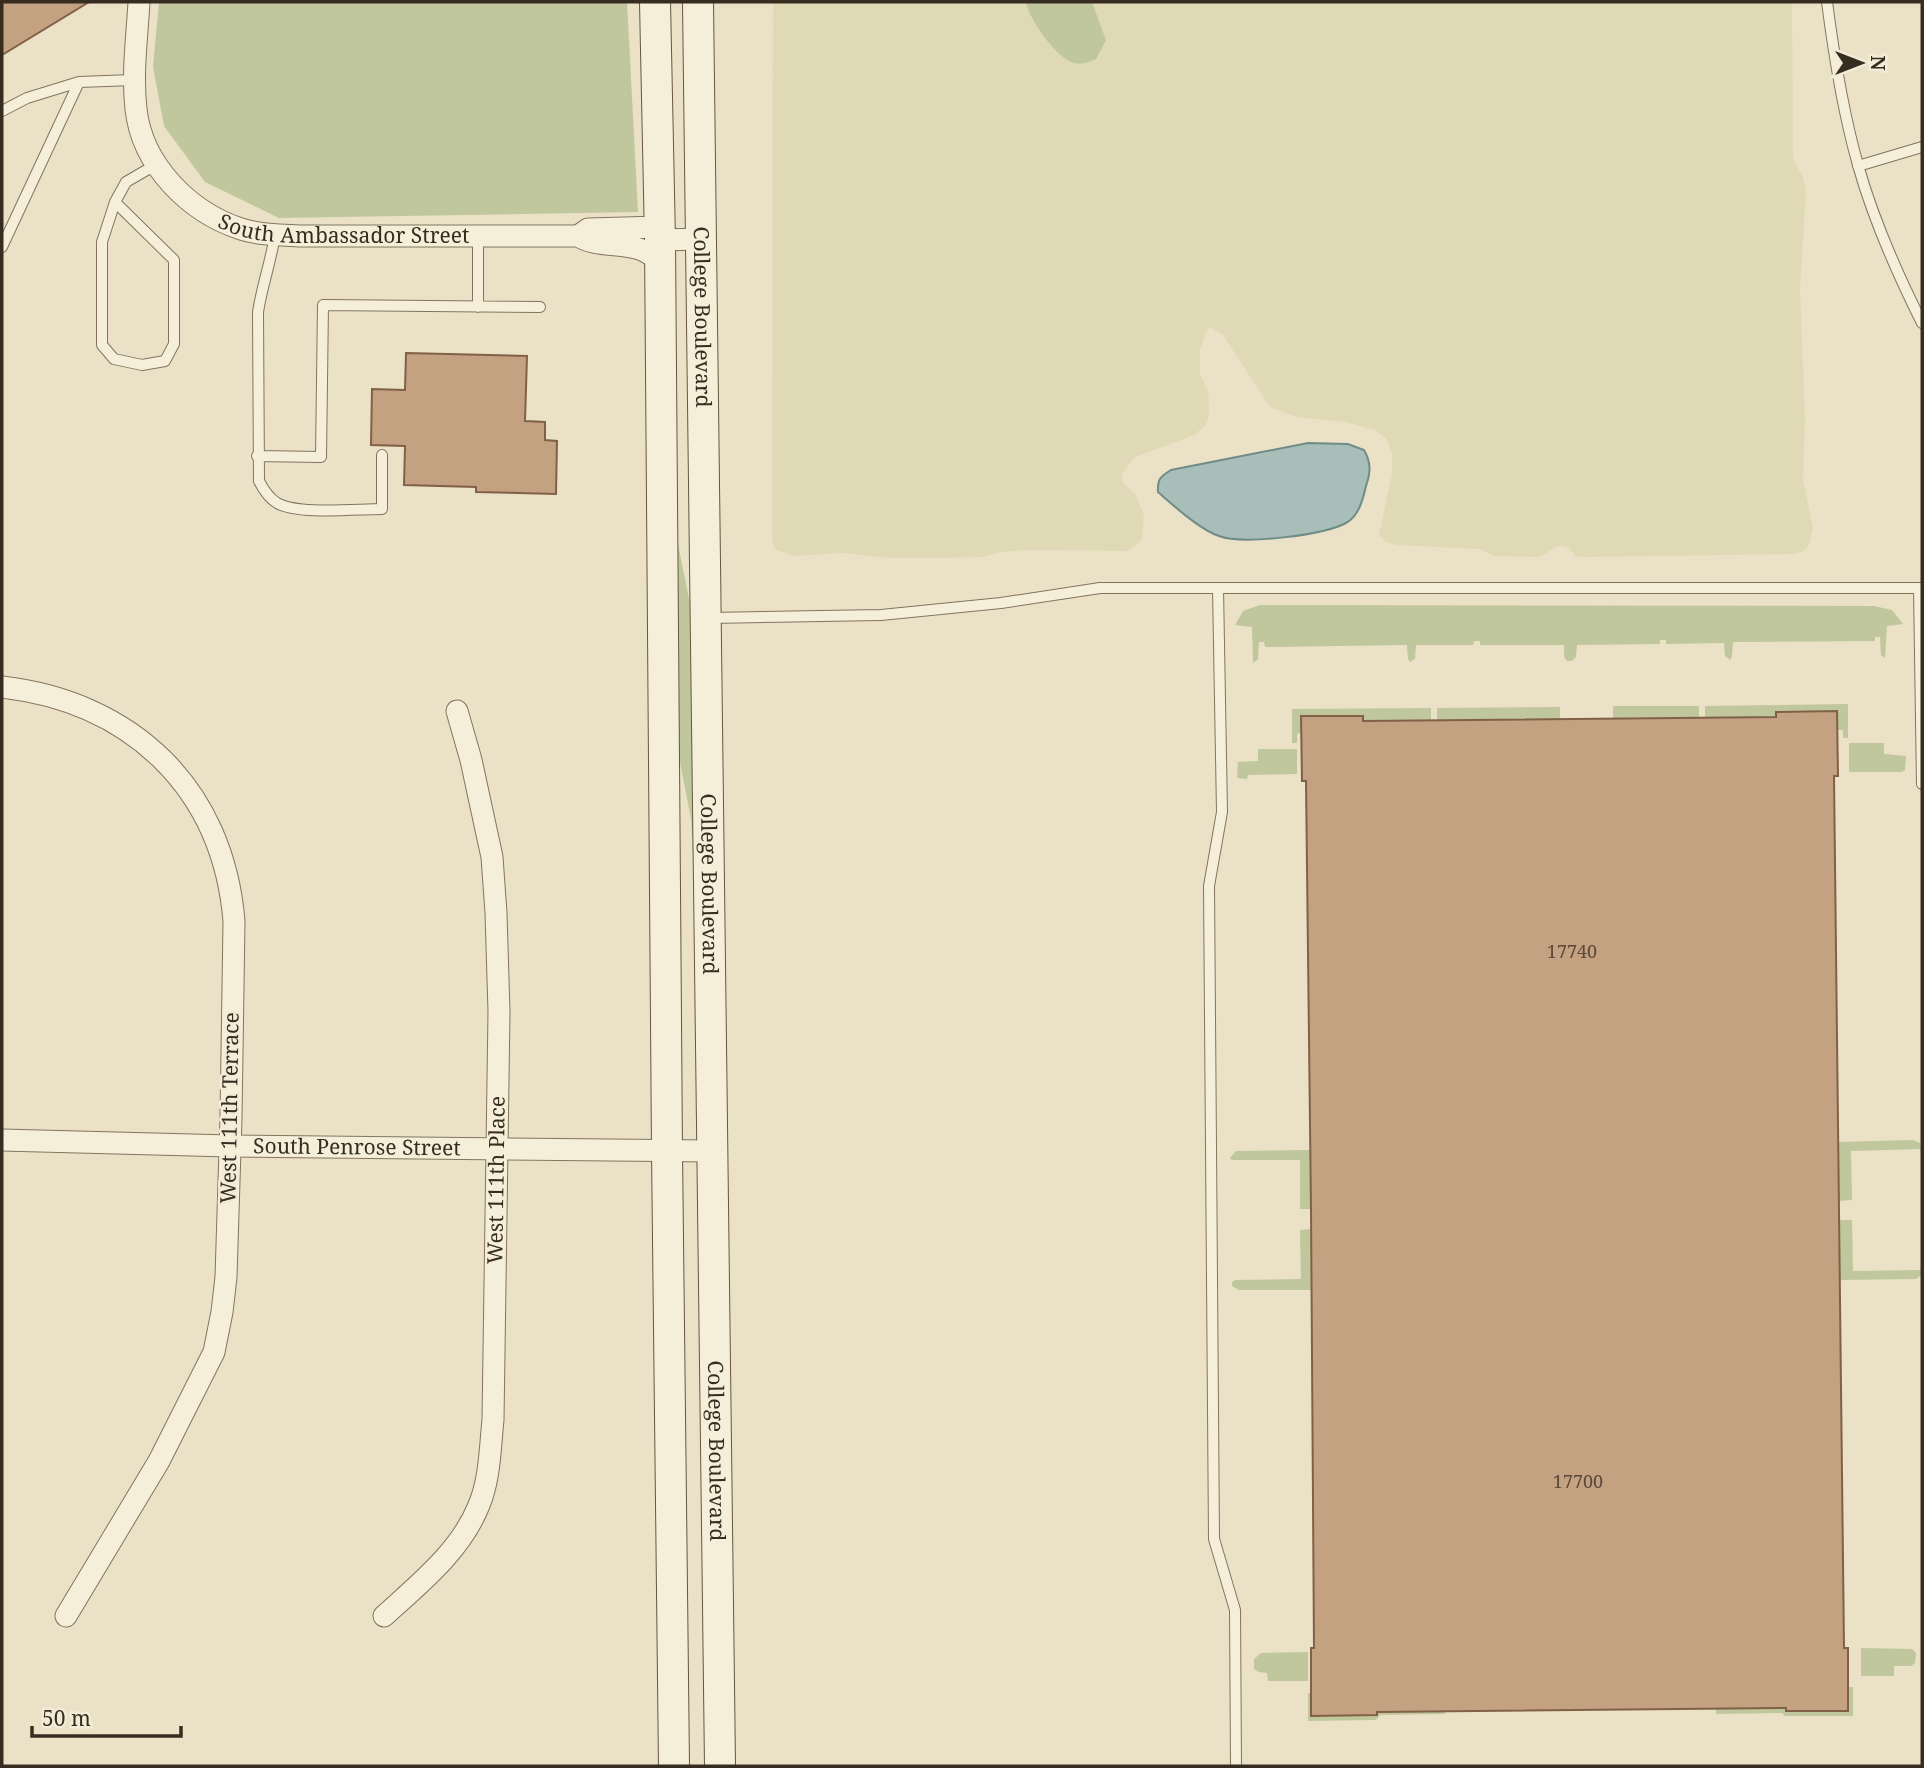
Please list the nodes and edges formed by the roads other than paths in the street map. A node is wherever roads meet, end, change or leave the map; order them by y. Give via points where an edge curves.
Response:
1 (139, 2) edge
2 (655, 2) edge
3 (698, 2) edge
4 (1828, 2) edge
5 (133, 80) junction
6 (79, 82) junction
7 (2, 111) edge
8 (1922, 147) edge
9 (157, 164) junction
10 (1858, 166) junction
11 (115, 202) junction
12 (275, 235) junction
13 (478, 236) junction
14 (578, 236) junction
15 (701, 239) junction
16 (660, 244) junction
17 (2, 247) edge
18 (478, 306) junction
19 (540, 307) dead end
20 (1922, 323) edge
21 (383, 455) dead end
22 (257, 456) junction
23 (1218, 587) junction
24 (1921, 587) edge
25 (706, 618) junction
26 (2, 687) edge
27 (457, 711) dead end
28 (1922, 783) edge
29 (2, 1140) edge
30 (230, 1146) junction
31 (496, 1149) junction
32 (667, 1151) junction
33 (713, 1151) junction
34 (66, 1616) dead end
35 (384, 1616) dead end
36 (674, 1766) edge
37 (720, 1766) edge
38 (1236, 1766) edge

1 - 5 street, South Ambassador Street
2 - 16 main road, College Boulevard
3 - 15 main road, College Boulevard
4 - 10 lane
5 - 6 lane
5 - 9 street, South Ambassador Street via 136,113
6 - 7 lane
6 - 17 lane
8 - 10 lane
9 - 11 lane via 126,182
9 - 12 street, South Ambassador Street via 194,205 241,229
10 - 20 lane
11 - 11 lane via 102,242 102,345 114,359 142,365 164,361 174,344 174,260
12 - 13 street, South Ambassador Street
12 - 22 lane via 258,312
13 - 14 street, South Ambassador Street
13 - 18 lane
14 - 16 street, South Ambassador Street via 589,243 641,248
14 - 16 street, South Ambassador Street via 587,229
15 - 16 street, South Ambassador Street
15 - 25 main road, College Boulevard
16 - 32 main road, College Boulevard
18 - 19 lane
18 - 22 lane via 323,305 321,457
21 - 22 lane via 382,509 298,509 277,503 259,481
23 - 24 lane
23 - 25 lane via 1100,588 881,615
23 - 38 lane via 1222,812 1209,886 1214,1539 1235,1610
24 - 28 lane
25 - 33 main road, College Boulevard
26 - 30 street, West 111th Terrace via 54,696 117,723 157,755 195,797 204,814 223,861 234,921
27 - 31 street, West 111th Place via 492,857 499,1012
29 - 30 street, South Penrose Street
30 - 31 street, South Penrose Street
30 - 34 street, West 111th Terrace via 226,1277 214,1352 159,1461
31 - 32 street, South Penrose Street
31 - 35 street, West 111th Place via 493,1420 480,1503 439,1564
32 - 33 street, South Penrose Street
32 - 36 main road, College Boulevard
33 - 37 main road, College Boulevard

